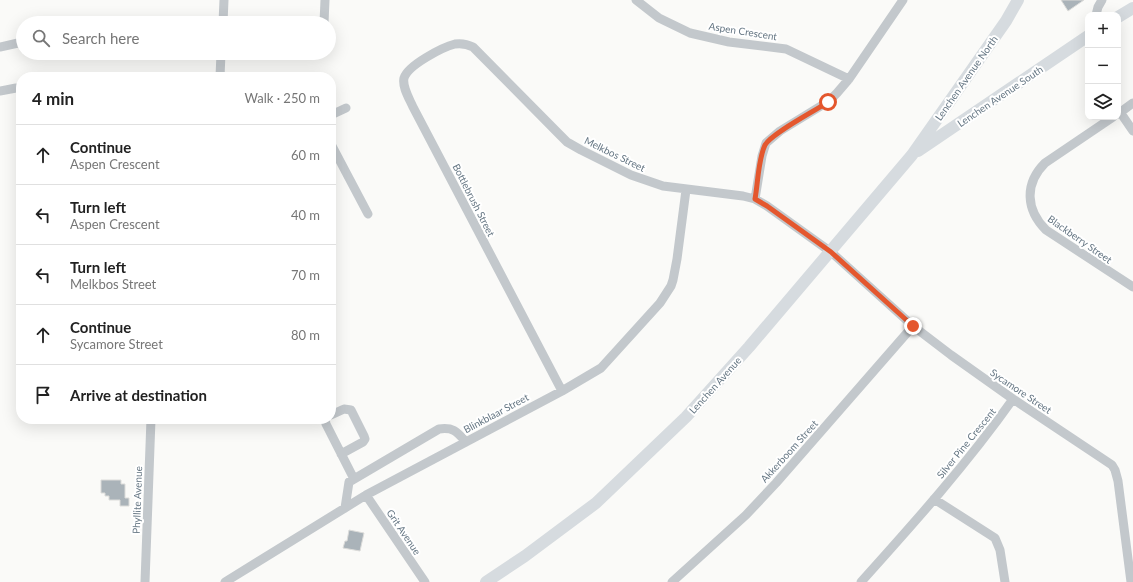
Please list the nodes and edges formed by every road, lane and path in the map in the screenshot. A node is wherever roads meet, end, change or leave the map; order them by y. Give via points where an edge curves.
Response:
1 (224, 0) edge
2 (325, 0) edge
3 (636, 0) edge
4 (903, 0) edge
5 (1018, 0) edge
6 (1102, 0) edge
7 (1133, 8) edge
8 (1097, 12) edge
9 (1121, 15) edge
10 (223, 16) edge
11 (324, 16) edge
12 (1084, 39) edge
13 (16, 43) edge
14 (461, 44) joint
15 (0, 47) edge
16 (221, 60) edge
17 (220, 72) edge
18 (849, 79) junction
19 (16, 88) dead end
20 (0, 91) edge
21 (1133, 103) edge
22 (346, 108) dead end
23 (1121, 111) edge
24 (336, 113) edge
25 (1121, 118) edge
26 (1108, 120) edge
27 (1133, 131) edge
28 (336, 153) edge
29 (912, 155) junction
30 (686, 190) junction
31 (755, 199) junction
32 (368, 214) dead end
33 (831, 252) junction
34 (1133, 287) edge
35 (913, 326) junction
36 (562, 391) junction
37 (1013, 400) junction
38 (336, 413) edge
39 (151, 424) edge
40 (326, 424) edge
41 (466, 442) junction
42 (341, 454) junction
43 (354, 479) junction
44 (366, 495) junction
45 (934, 499) junction
46 (345, 508) junction
47 (145, 582) edge
48 (225, 582) edge
49 (425, 582) edge
50 (486, 582) edge
51 (672, 582) edge
52 (861, 582) edge
53 (1005, 582) edge
54 (1131, 582) edge

1 - 10 street
2 - 11 street
3 - 18 street, Aspen Crescent via 660,18 690,33 729,42 786,50
4 - 18 street
5 - 29 main road, Lenchen Avenue North
6 - 8 street
7 - 9 main road
12 - 29 main road, Lenchen Avenue South
13 - 15 street
14 - 30 street, Melkbos Street via 469,45 479,52 528,104 573,146 630,175 663,186
14 - 36 street, Bottlebrush Street via 447,47 414,64 406,74 404,87
16 - 17 street
18 - 31 street via 828,102 780,131 766,143
19 - 20 street
21 - 23 street, Blackberry Street
22 - 24 street
25 - 27 street
26 - 34 street, Blackberry Street via 1045,163 1035,176 1031,187 1031,207 1039,223 1046,230
28 - 32 street
29 - 33 main road, Lenchen Avenue
30 - 31 street, Melkbos Street
30 - 36 street, Blinkblaar Street via 678,259 671,286 660,303 604,365
31 - 33 street, Melkbos Street
33 - 35 street, Sycamore Street
33 - 50 main road, Lenchen Avenue via 686,417 596,503
35 - 37 street, Sycamore Street
35 - 51 street, Akkerboom Street via 782,478 746,515
36 - 41 street, Blinkblaar Street
37 - 45 street, Silver Pine Crescent
37 - 54 street, Sycamore Street via 1114,468 1118,481
38 - 42 street via 344,409 351,410 364,436 363,442
39 - 47 street, Phyllite Avenue
40 - 42 street
41 - 43 street via 455,431 439,429
41 - 44 street, Blinkblaar Street
42 - 43 street
43 - 46 street via 349,482
44 - 46 street, Blinkblaar Street
44 - 49 street, Grit Avenue
45 - 52 street, Silver Pine Crescent
45 - 53 street via 995,538 1000,550
46 - 48 street, Blinkblaar Street

